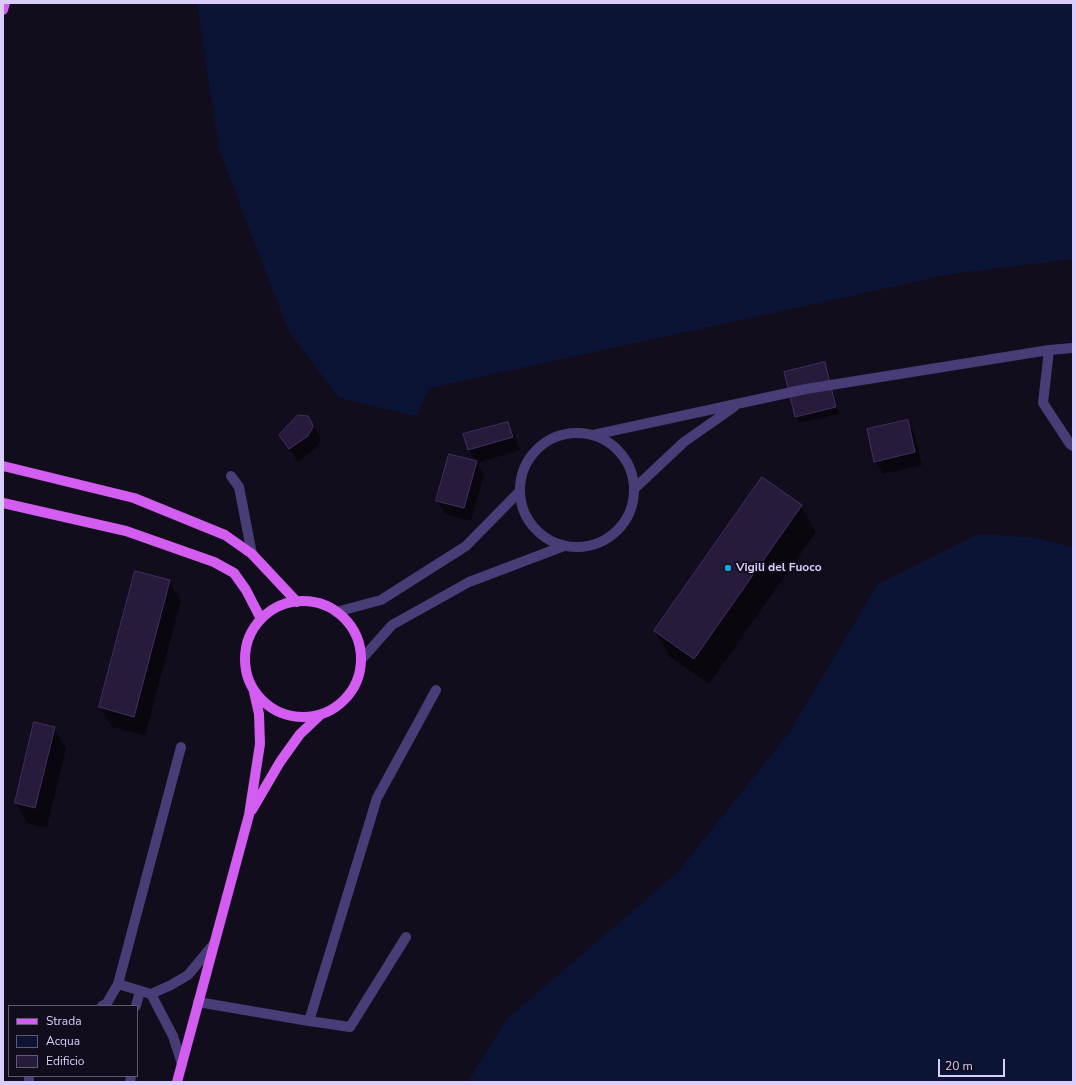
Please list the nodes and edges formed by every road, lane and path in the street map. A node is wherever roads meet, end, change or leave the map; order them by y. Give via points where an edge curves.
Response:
1 (1073, 348) edge
2 (1049, 350) junction
3 (738, 404) junction
4 (593, 434) junction
5 (1073, 446) edge
6 (5, 465) edge
7 (231, 476) dead end
8 (634, 489) junction
9 (519, 492) junction
10 (3, 503) edge
11 (564, 546) junction
12 (252, 554) junction
13 (297, 602) junction
14 (336, 612) junction
15 (261, 619) junction
16 (361, 660) junction
17 (436, 690) dead end
18 (254, 692) junction
19 (320, 715) junction
20 (181, 748) dead end
21 (249, 816) junction
22 (406, 937) dead end
23 (213, 945) junction
24 (118, 984) junction
25 (140, 991) junction
26 (151, 994) junction
27 (198, 1002) junction
28 (103, 1005) edge
29 (136, 1005) edge
30 (309, 1021) junction
31 (182, 1064) junction
32 (177, 1082) edge

1 - 2 lane
2 - 3 lane via 806,389
2 - 5 lane via 1043,403
3 - 4 lane
3 - 8 lane via 684,442
4 - 8 lane via 614,446 623,455 629,465
4 - 9 lane via 566,433 541,444 525,466
6 - 12 main road via 134,498 225,535
7 - 12 lane via 239,488
8 - 11 lane via 633,502 628,514 613,534 590,546
9 - 11 lane via 521,505 533,527 542,536
9 - 14 lane via 466,546 381,600
10 - 15 main road via 126,531 214,562 234,573
11 - 16 lane via 469,582 392,624
12 - 13 main road
13 - 14 main road via 311,602
13 - 15 main road via 284,605
14 - 16 main road via 354,633
15 - 18 main road via 253,630 245,654 249,680
16 - 19 main road via 357,677 349,693 341,703
17 - 30 lane via 377,798
18 - 19 main road via 267,705 283,714 296,717
18 - 21 main road via 259,714 260,744
19 - 21 main road via 300,734 280,762
20 - 24 lane
21 - 23 main road
22 - 30 lane via 350,1027
23 - 26 lane via 188,975
23 - 27 main road
24 - 25 lane
24 - 28 lane
25 - 26 lane
25 - 29 lane
26 - 31 lane via 173,1036
27 - 30 lane
27 - 31 main road
31 - 32 main road

